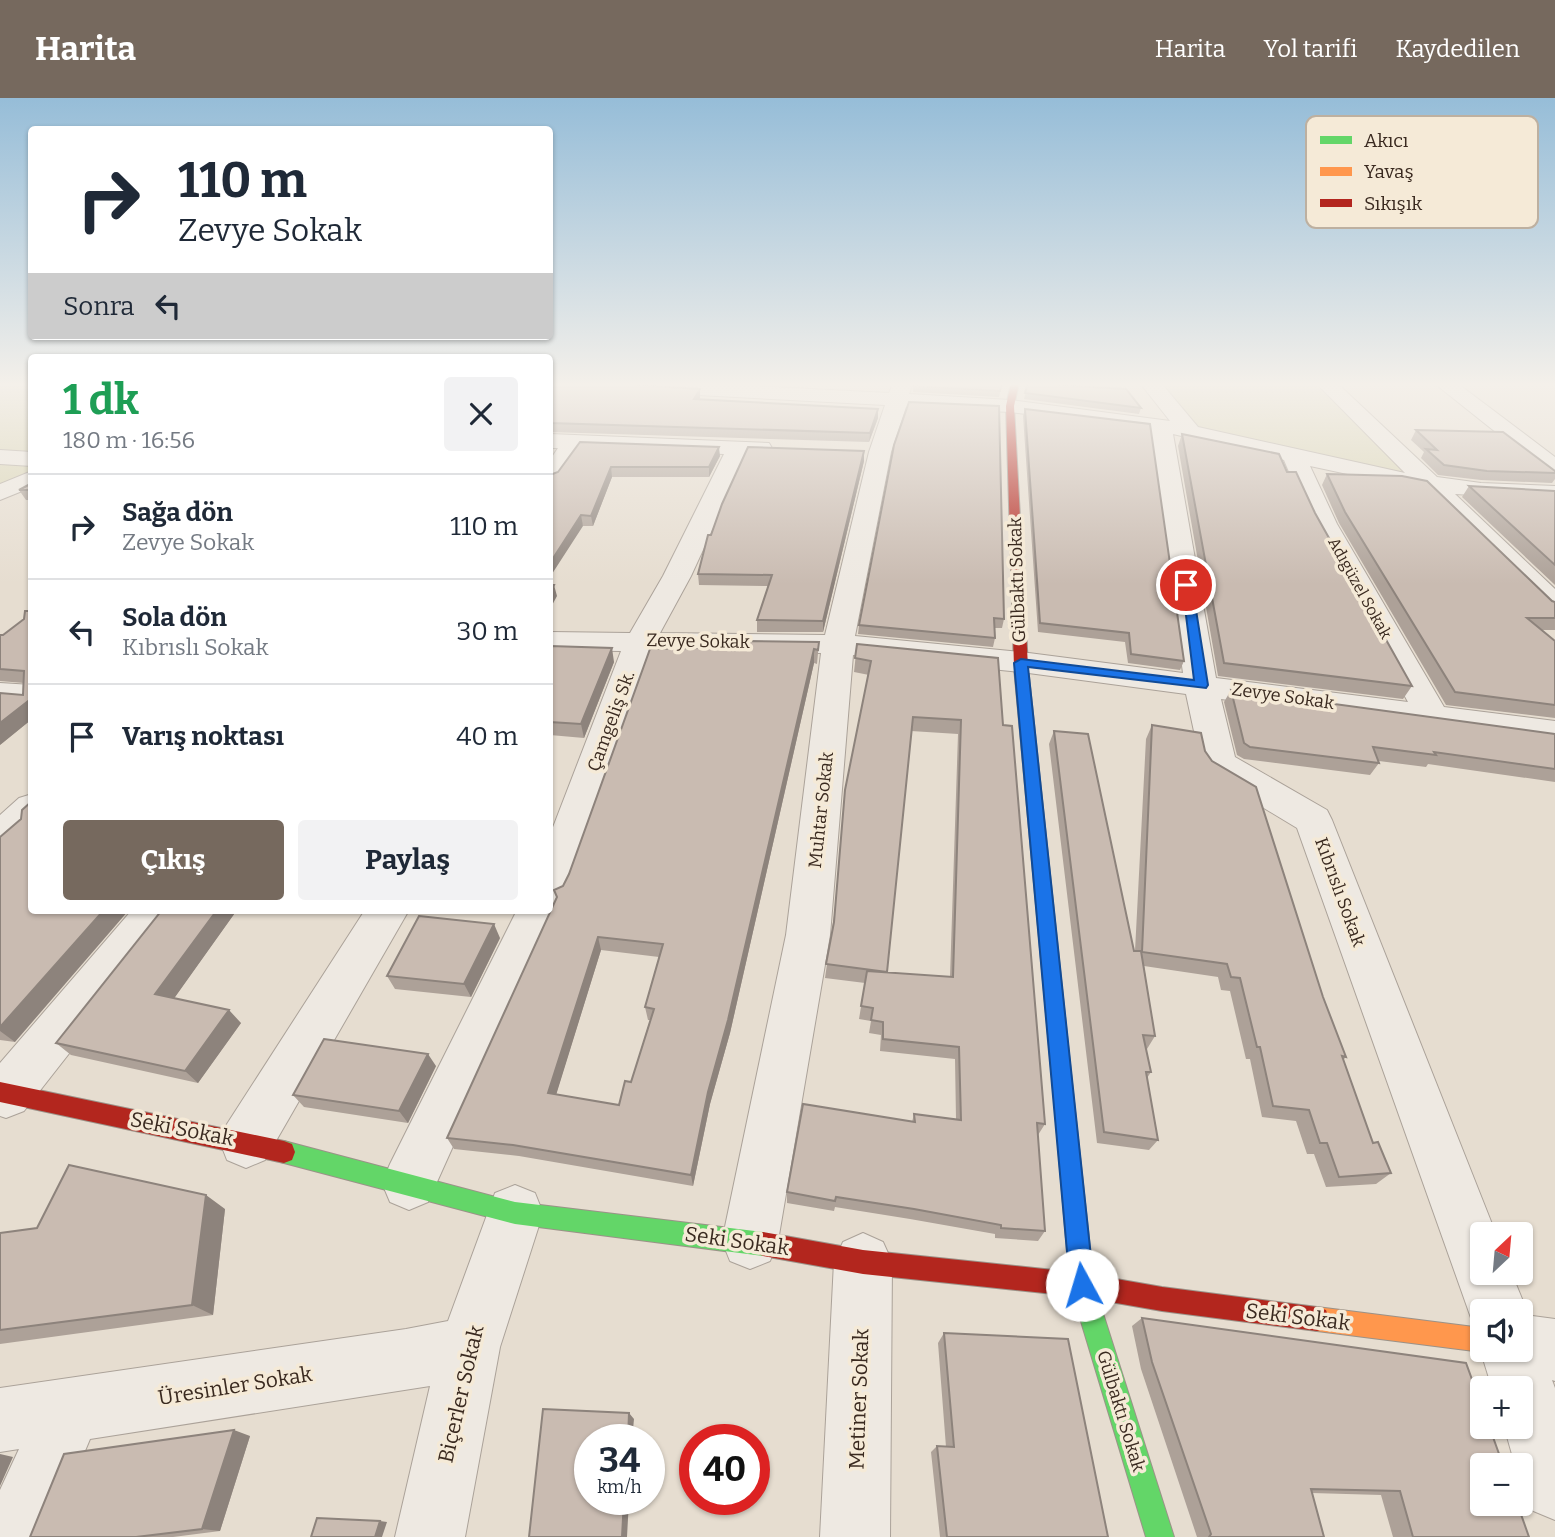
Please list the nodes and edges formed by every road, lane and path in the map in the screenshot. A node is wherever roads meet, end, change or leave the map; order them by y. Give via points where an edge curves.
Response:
1 (737, 450) edge
2 (868, 450) edge
3 (1012, 450) edge
4 (1177, 450) edge
5 (1266, 450) edge
6 (1396, 450) edge
7 (1532, 450) edge
8 (0, 457) edge
9 (1294, 457) junction
10 (28, 459) edge
11 (1555, 468) edge
12 (28, 480) edge
13 (1432, 484) junction
14 (0, 493) edge
15 (1555, 493) edge
16 (1555, 605) edge
17 (641, 640) junction
18 (553, 642) edge
19 (838, 644) junction
20 (1021, 663) junction
21 (1202, 685) junction
22 (0, 693) edge
23 (28, 696) edge
24 (1432, 716) junction
25 (1555, 733) edge
26 (28, 812) edge
27 (0, 838) edge
28 (553, 879) edge
29 (154, 914) edge
30 (386, 914) edge
31 (536, 914) edge
32 (3, 1093) edge
33 (246, 1142) junction
34 (409, 1183) junction
35 (515, 1213) junction
36 (750, 1241) junction
37 (863, 1262) junction
38 (1082, 1285) junction
39 (1493, 1299) edge
40 (1470, 1338) edge
41 (468, 1347) junction
42 (1533, 1347) edge
43 (1555, 1350) edge
44 (1515, 1362) edge
45 (69, 1412) junction
46 (0, 1420) edge
47 (1555, 1486) edge
48 (14, 1537) edge
49 (430, 1537) edge
50 (855, 1537) edge
51 (1160, 1537) edge

1 - 17 street, Çamgeliş Sk.
2 - 19 street, Muhtar Sokak
3 - 20 street, Gülbaktı Sokak
4 - 21 street, Kıbrıslı Sokak
5 - 9 street
6 - 13 street
7 - 11 street
8 - 10 street
9 - 13 street
9 - 24 street, Adıgüzel Sokak via 1324,524
12 - 14 street
13 - 15 street
13 - 16 street
17 - 18 street, Zevye Sokak
17 - 19 street, Zevye Sokak
17 - 28 street, Çamgeliş Sk.
19 - 20 street, Zevye Sokak
19 - 36 street, Muhtar Sokak via 808,935
20 - 21 street, Zevye Sokak
20 - 38 street, Gülbaktı Sokak
21 - 24 street, Zevye Sokak
21 - 39 street, Kıbrıslı Sokak via 1219,764 1314,820
22 - 23 street
24 - 25 street, Zevye Sokak
26 - 27 street
29 - 32 street
30 - 33 street
31 - 34 street
32 - 33 street, Seki Sokak
33 - 34 street, Seki Sokak
34 - 35 street, Seki Sokak
35 - 36 street, Seki Sokak
35 - 41 street, Biçerler Sokak
36 - 37 street, Seki Sokak
37 - 38 street, Seki Sokak
37 - 50 street, Metiner Sokak
38 - 40 street, Seki Sokak
38 - 51 street, Gülbaktı Sokak
41 - 45 street, Üresinler Sokak
41 - 49 street, Biçerler Sokak
42 - 43 street
44 - 47 street
45 - 46 street, Üresinler Sokak
45 - 48 street

